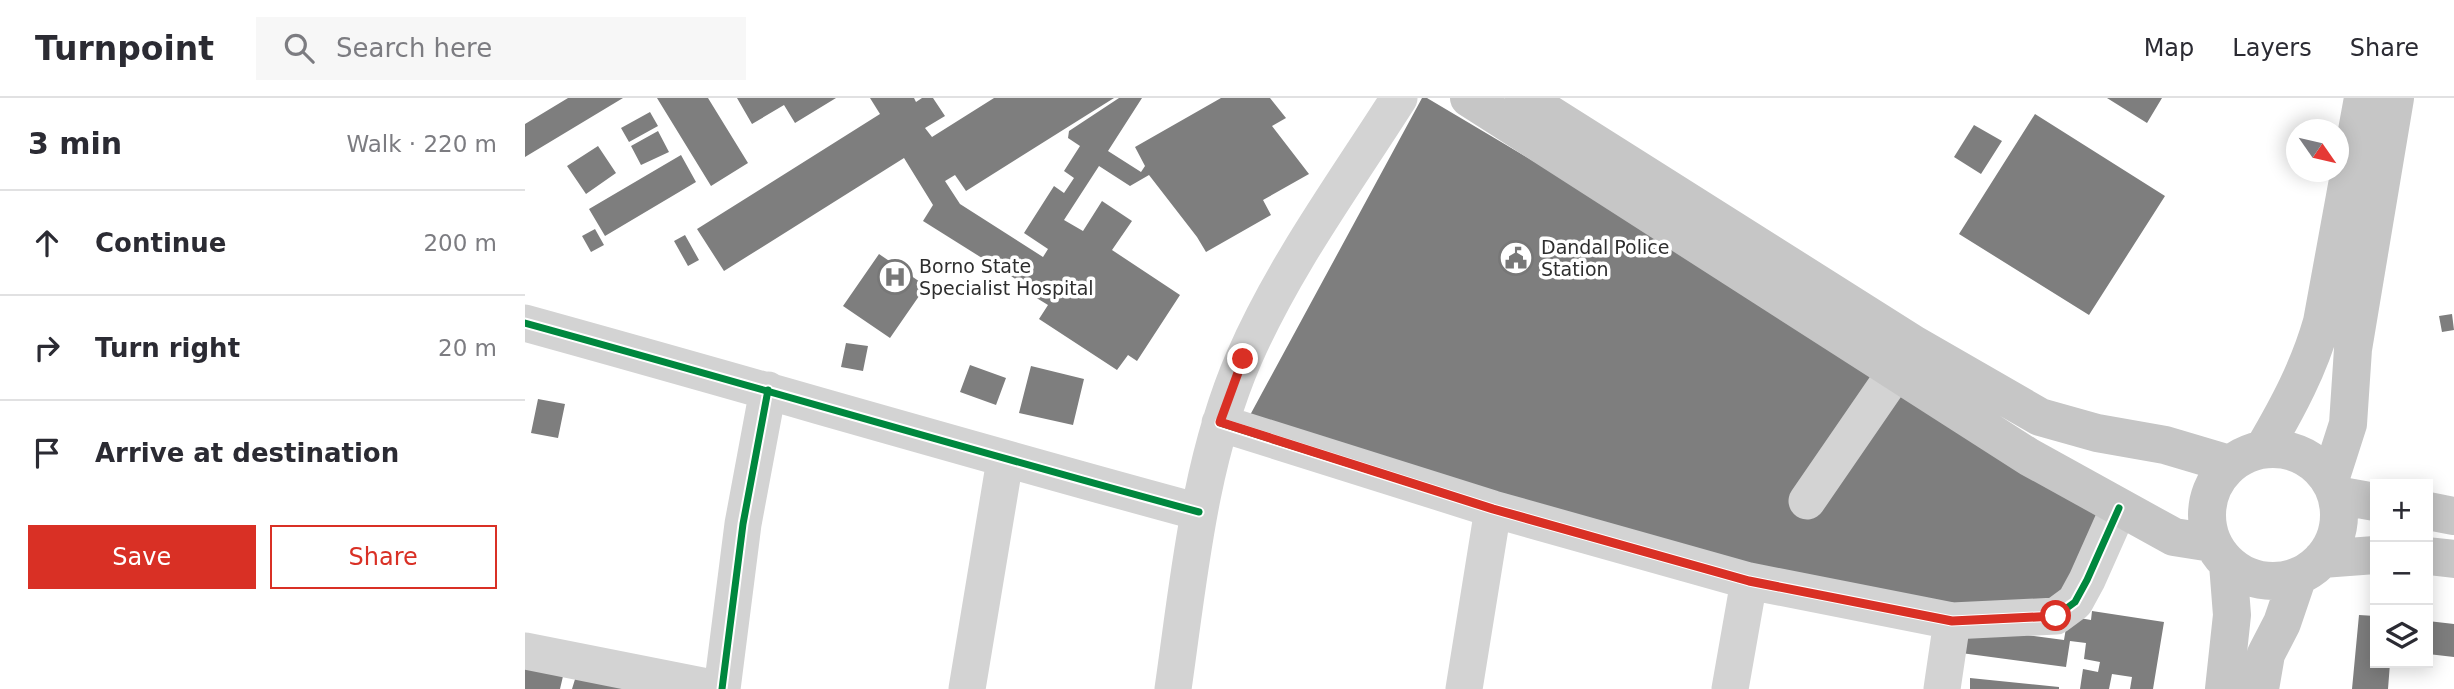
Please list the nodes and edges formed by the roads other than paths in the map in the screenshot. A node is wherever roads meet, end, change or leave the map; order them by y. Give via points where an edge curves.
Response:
1 (1399, 98) edge
2 (1469, 98) edge
3 (1524, 98) edge
4 (2363, 98) edge
5 (2395, 98) edge
6 (526, 327) edge
7 (1895, 373) junction
8 (768, 390) junction
9 (1220, 422) junction
10 (2264, 448) junction
11 (1005, 460) junction
12 (2229, 464) junction
13 (2333, 488) junction
14 (1807, 500) dead end
15 (2370, 500) edge
16 (2119, 508) junction
17 (1493, 509) junction
18 (1199, 512) junction
19 (2433, 512) edge
20 (2454, 516) edge
21 (2220, 553) junction
22 (2370, 556) edge
23 (2433, 557) edge
24 (2454, 559) edge
25 (2310, 568) junction
26 (1749, 581) junction
27 (1952, 621) junction
28 (525, 651) edge
29 (719, 689) edge
30 (967, 689) edge
31 (1173, 689) edge
32 (1464, 689) edge
33 (1730, 689) edge
34 (1943, 689) edge
35 (2224, 689) edge
36 (2260, 689) edge

1 - 9 street via 1274,295
2 - 7 main road
3 - 12 main road via 1915,345 2040,417 2097,433 2165,444
4 - 10 main road via 2316,345 2294,397
5 - 13 main road via 2353,349 2348,424
6 - 8 street
7 - 14 street
7 - 16 main road
8 - 11 street
8 - 29 street
9 - 17 street
9 - 18 street
10 - 12 main road
10 - 13 main road via 2290,450 2313,461
11 - 18 street
11 - 30 street
12 - 21 main road via 2207,501 2206,522
13 - 15 main road
13 - 25 main road via 2339,522 2330,548
16 - 21 main road via 2174,537
16 - 27 street via 2075,602 2056,616
17 - 26 street
17 - 32 street
18 - 31 street
19 - 20 main road
21 - 25 main road via 2249,577 2274,581
21 - 35 main road via 2232,615
22 - 25 main road
23 - 24 main road
25 - 36 main road via 2266,654
26 - 27 street
26 - 33 street
27 - 34 street
28 - 29 street

